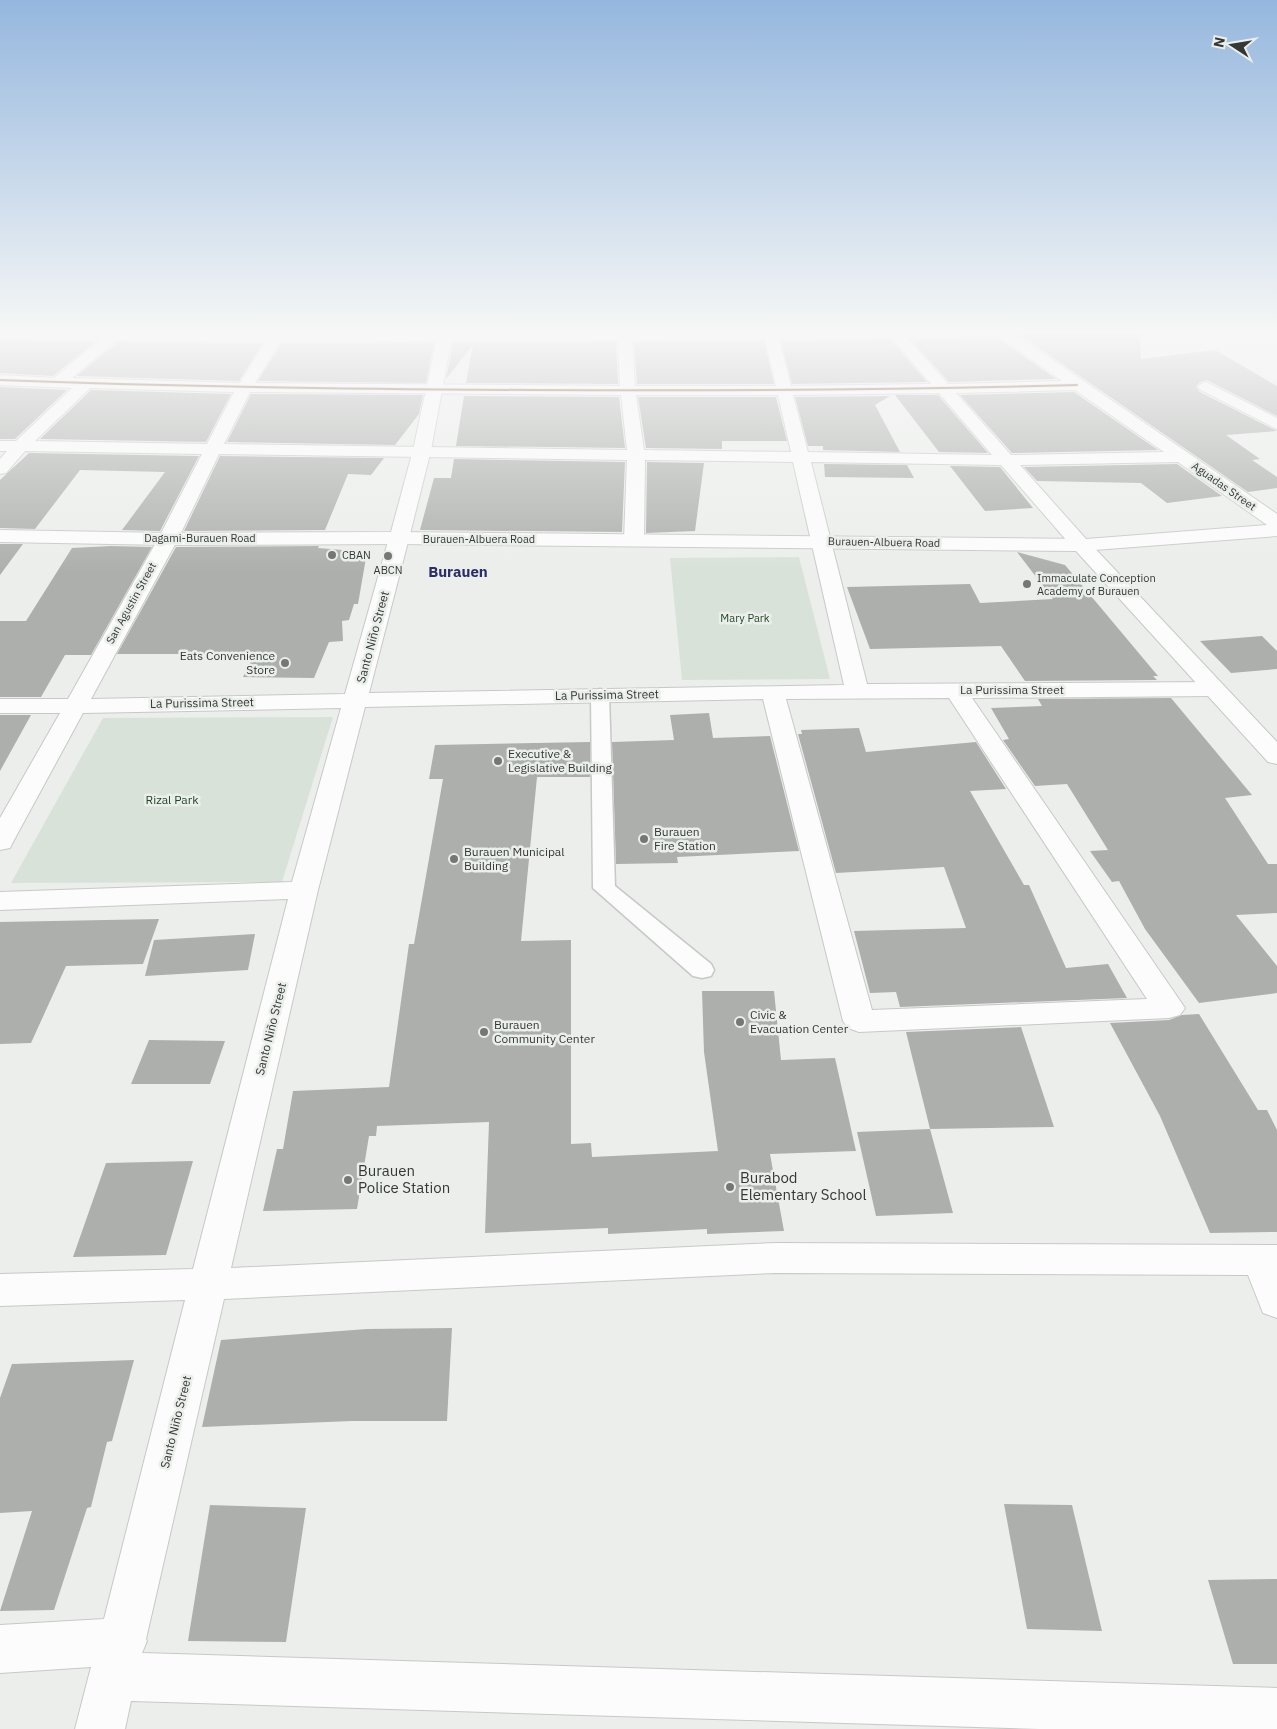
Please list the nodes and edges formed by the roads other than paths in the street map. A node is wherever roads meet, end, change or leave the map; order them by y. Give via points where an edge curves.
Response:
1 (57, 411) edge
2 (233, 411) edge
3 (429, 411) edge
4 (630, 411) edge
5 (788, 411) edge
6 (962, 411) edge
7 (1113, 411) edge
8 (1251, 411) edge
9 (1277, 424) edge
10 (0, 446) edge
11 (21, 446) junction
12 (213, 450) junction
13 (422, 450) junction
14 (636, 454) junction
15 (799, 457) junction
16 (1181, 457) junction
17 (1008, 460) junction
18 (0, 469) edge
19 (1277, 523) edge
20 (1277, 530) edge
21 (0, 536) edge
22 (399, 538) junction
23 (168, 539) junction
24 (634, 540) junction
25 (820, 541) junction
26 (1081, 545) junction
27 (1214, 689) junction
28 (857, 690) junction
29 (955, 690) junction
30 (773, 692) junction
31 (600, 694) junction
32 (357, 700) junction
33 (0, 706) edge
34 (74, 706) junction
35 (1277, 757) edge
36 (0, 842) edge
37 (304, 890) junction
38 (0, 901) edge
39 (702, 970) dead end
40 (1269, 1260) edge
41 (209, 1284) junction
42 (0, 1290) edge
43 (1277, 1302) edge
44 (0, 1649) edge
45 (119, 1659) junction
46 (1277, 1712) edge
47 (100, 1729) edge

1 - 11 street
2 - 12 street, San Agustin Street
3 - 13 street, Santo Niño Street
4 - 14 street
5 - 15 street
6 - 17 street
7 - 16 street, Aguadas Street
8 - 9 street
10 - 11 street
11 - 12 street
11 - 18 street
12 - 13 street
12 - 23 street, San Agustin Street
13 - 14 street
13 - 22 street, Santo Niño Street
14 - 15 street
14 - 24 street
15 - 17 street
15 - 25 street
16 - 17 street
16 - 19 street, Aguadas Street
17 - 26 street
20 - 26 street, Burauen-Albuera Road
21 - 23 street, Dagami-Burauen Road
22 - 23 street, Dagami-Burauen Road
22 - 24 street, Burauen-Albuera Road
22 - 32 street, Santo Niño Street
23 - 34 street, San Agustin Street
24 - 25 street, Burauen-Albuera Road
25 - 26 street, Burauen-Albuera Road
25 - 28 street
26 - 27 street
27 - 29 street, La Purissima Street
27 - 35 street
28 - 29 street, La Purissima Street
28 - 30 street, La Purissima Street
29 - 30 street via 1169,1008 859,1021
30 - 31 street, La Purissima Street
31 - 32 street, La Purissima Street
31 - 39 lane via 604,888
32 - 34 street, La Purissima Street
32 - 37 street, Santo Niño Street
33 - 34 street, La Purissima Street
34 - 36 street, San Agustin Street
37 - 38 street
37 - 41 street, Santo Niño Street
40 - 41 street via 775,1258
40 - 43 street
41 - 42 street
41 - 45 street, Santo Niño Street
44 - 45 street
45 - 46 street
45 - 47 street, Santo Niño Street

